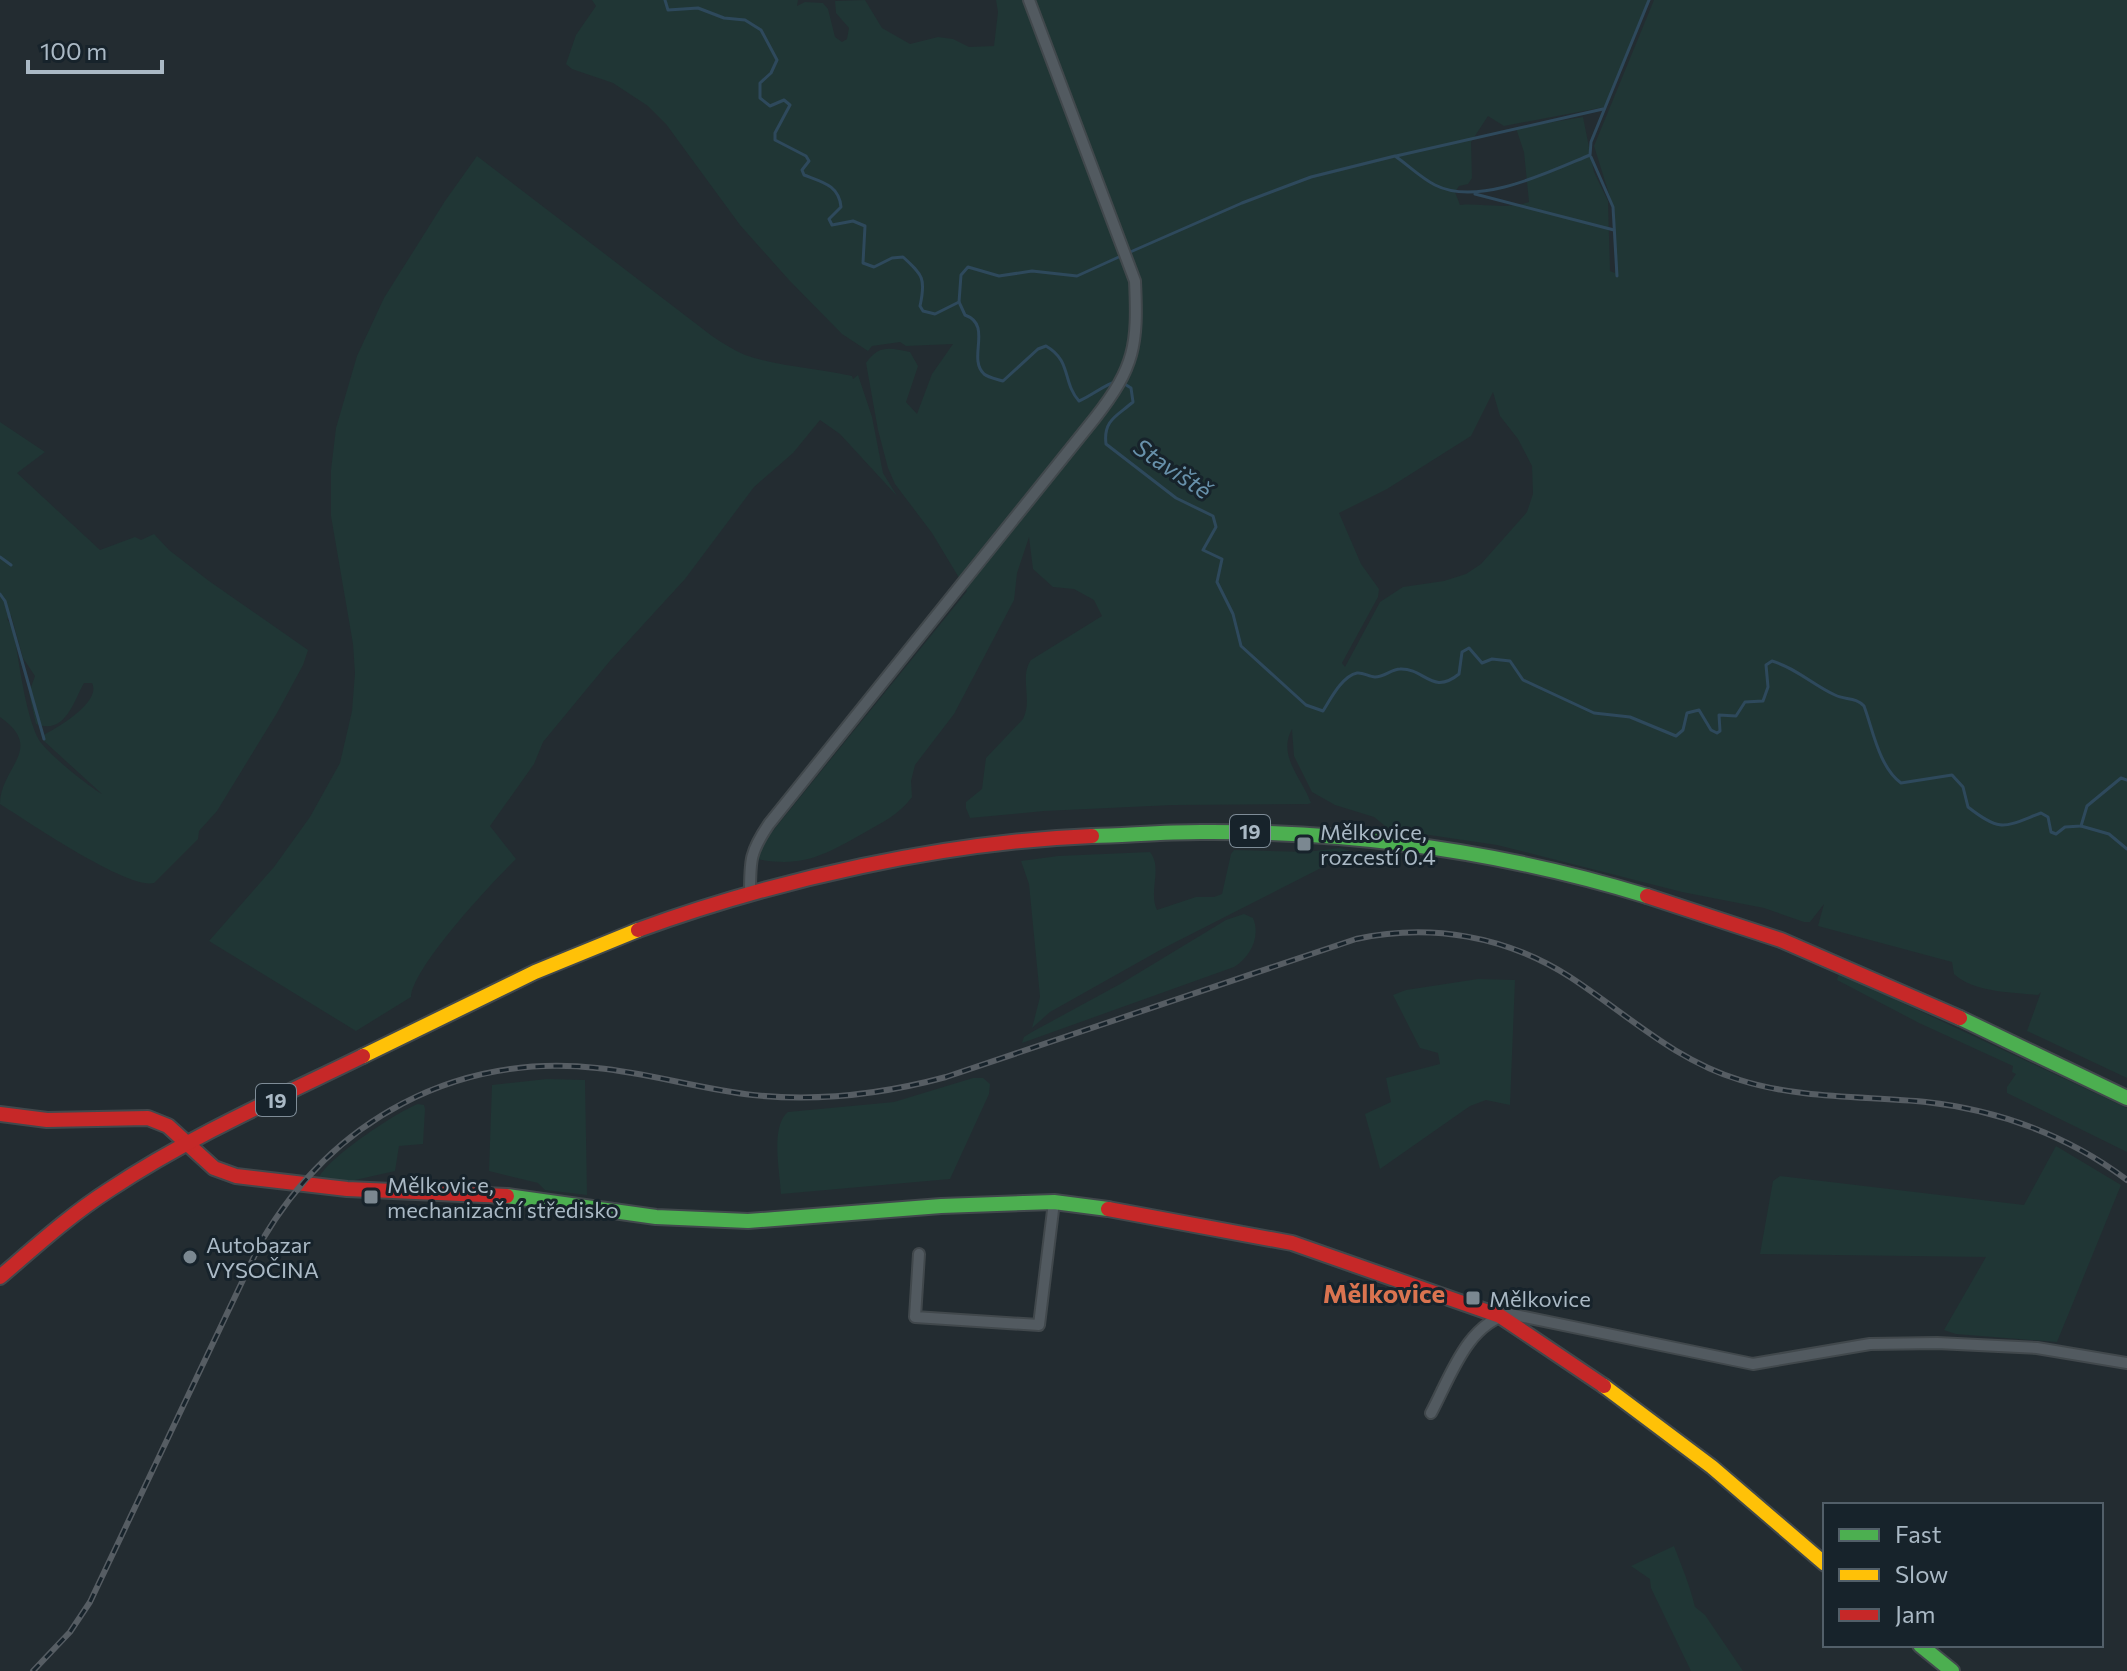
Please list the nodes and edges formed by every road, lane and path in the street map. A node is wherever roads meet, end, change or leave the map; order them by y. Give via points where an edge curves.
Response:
1 (1029, 0) edge
2 (750, 893) junction
3 (2127, 1098) edge
4 (0, 1114) edge
5 (187, 1143) junction
6 (1054, 1202) junction
7 (919, 1254) dead end
8 (0, 1277) edge
9 (1500, 1316) junction
10 (2127, 1363) edge
11 (1431, 1413) dead end
12 (1823, 1562) edge
13 (1922, 1647) edge
14 (1952, 1671) edge

1 - 2 street via 1135,281 1137,325 1128,368 1117,391 769,824 754,846
2 - 3 main road, 19 via 851,867 1016,840 1081,835 1266,832 1426,846 1561,872 1729,921 1880,981
2 - 5 main road, 19 via 542,969
4 - 5 main road via 47,1120 148,1118 168,1126
5 - 6 main road via 214,1168 236,1176 347,1189 522,1198 656,1217 748,1221
5 - 8 main road, 19 via 120,1182
6 - 7 street via 1039,1325 915,1317
6 - 9 main road via 1292,1243
9 - 10 street via 1753,1364 1870,1344 1937,1343 2037,1348
9 - 11 street via 1473,1336
9 - 12 main road via 1712,1467
13 - 14 main road

